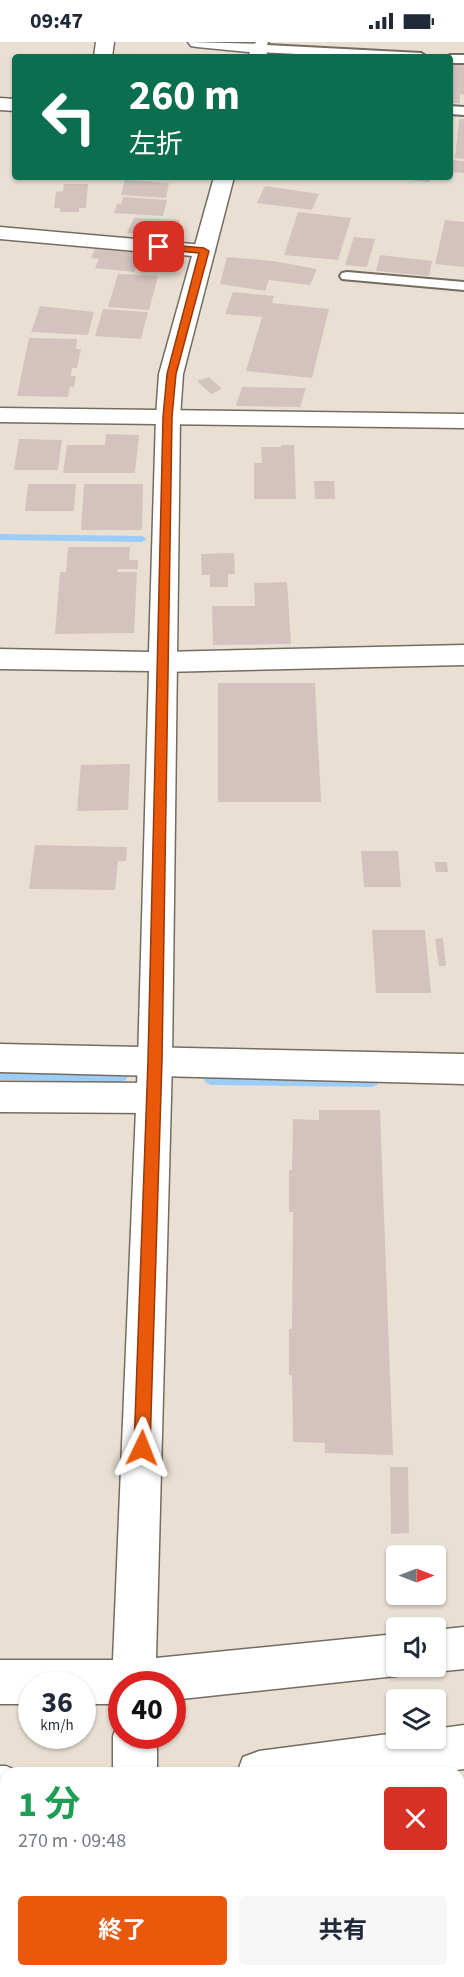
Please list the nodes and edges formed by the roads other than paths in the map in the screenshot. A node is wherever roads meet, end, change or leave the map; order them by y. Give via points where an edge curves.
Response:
1 (197, 42) edge
2 (259, 49) edge
3 (360, 54) edge
4 (224, 180) edge
5 (0, 233) edge
6 (204, 251) junction
7 (347, 276) dead end
8 (464, 286) edge
9 (0, 415) edge
10 (168, 417) junction
11 (464, 421) edge
12 (464, 655) edge
13 (0, 659) edge
14 (162, 662) junction
15 (0, 1058) edge
16 (155, 1060) junction
17 (464, 1069) edge
18 (0, 1097) edge
19 (154, 1098) junction
20 (464, 1648) edge
21 (446, 1650) edge
22 (386, 1656) edge
23 (134, 1671) edge
24 (186, 1677) edge
25 (0, 1682) edge
26 (108, 1683) edge
27 (464, 1747) edge
28 (135, 1749) edge
29 (135, 1767) edge
30 (306, 1767) edge

1 - 2 street
2 - 3 lane
4 - 6 street
5 - 6 street
6 - 10 street via 171,374
7 - 8 lane
9 - 10 street
10 - 11 street
10 - 14 street
12 - 14 street
13 - 14 street
14 - 16 street
15 - 16 street
16 - 17 street
16 - 19 street
18 - 19 street
19 - 23 street
20 - 21 street
22 - 24 street
25 - 26 street
27 - 30 street
28 - 29 street

